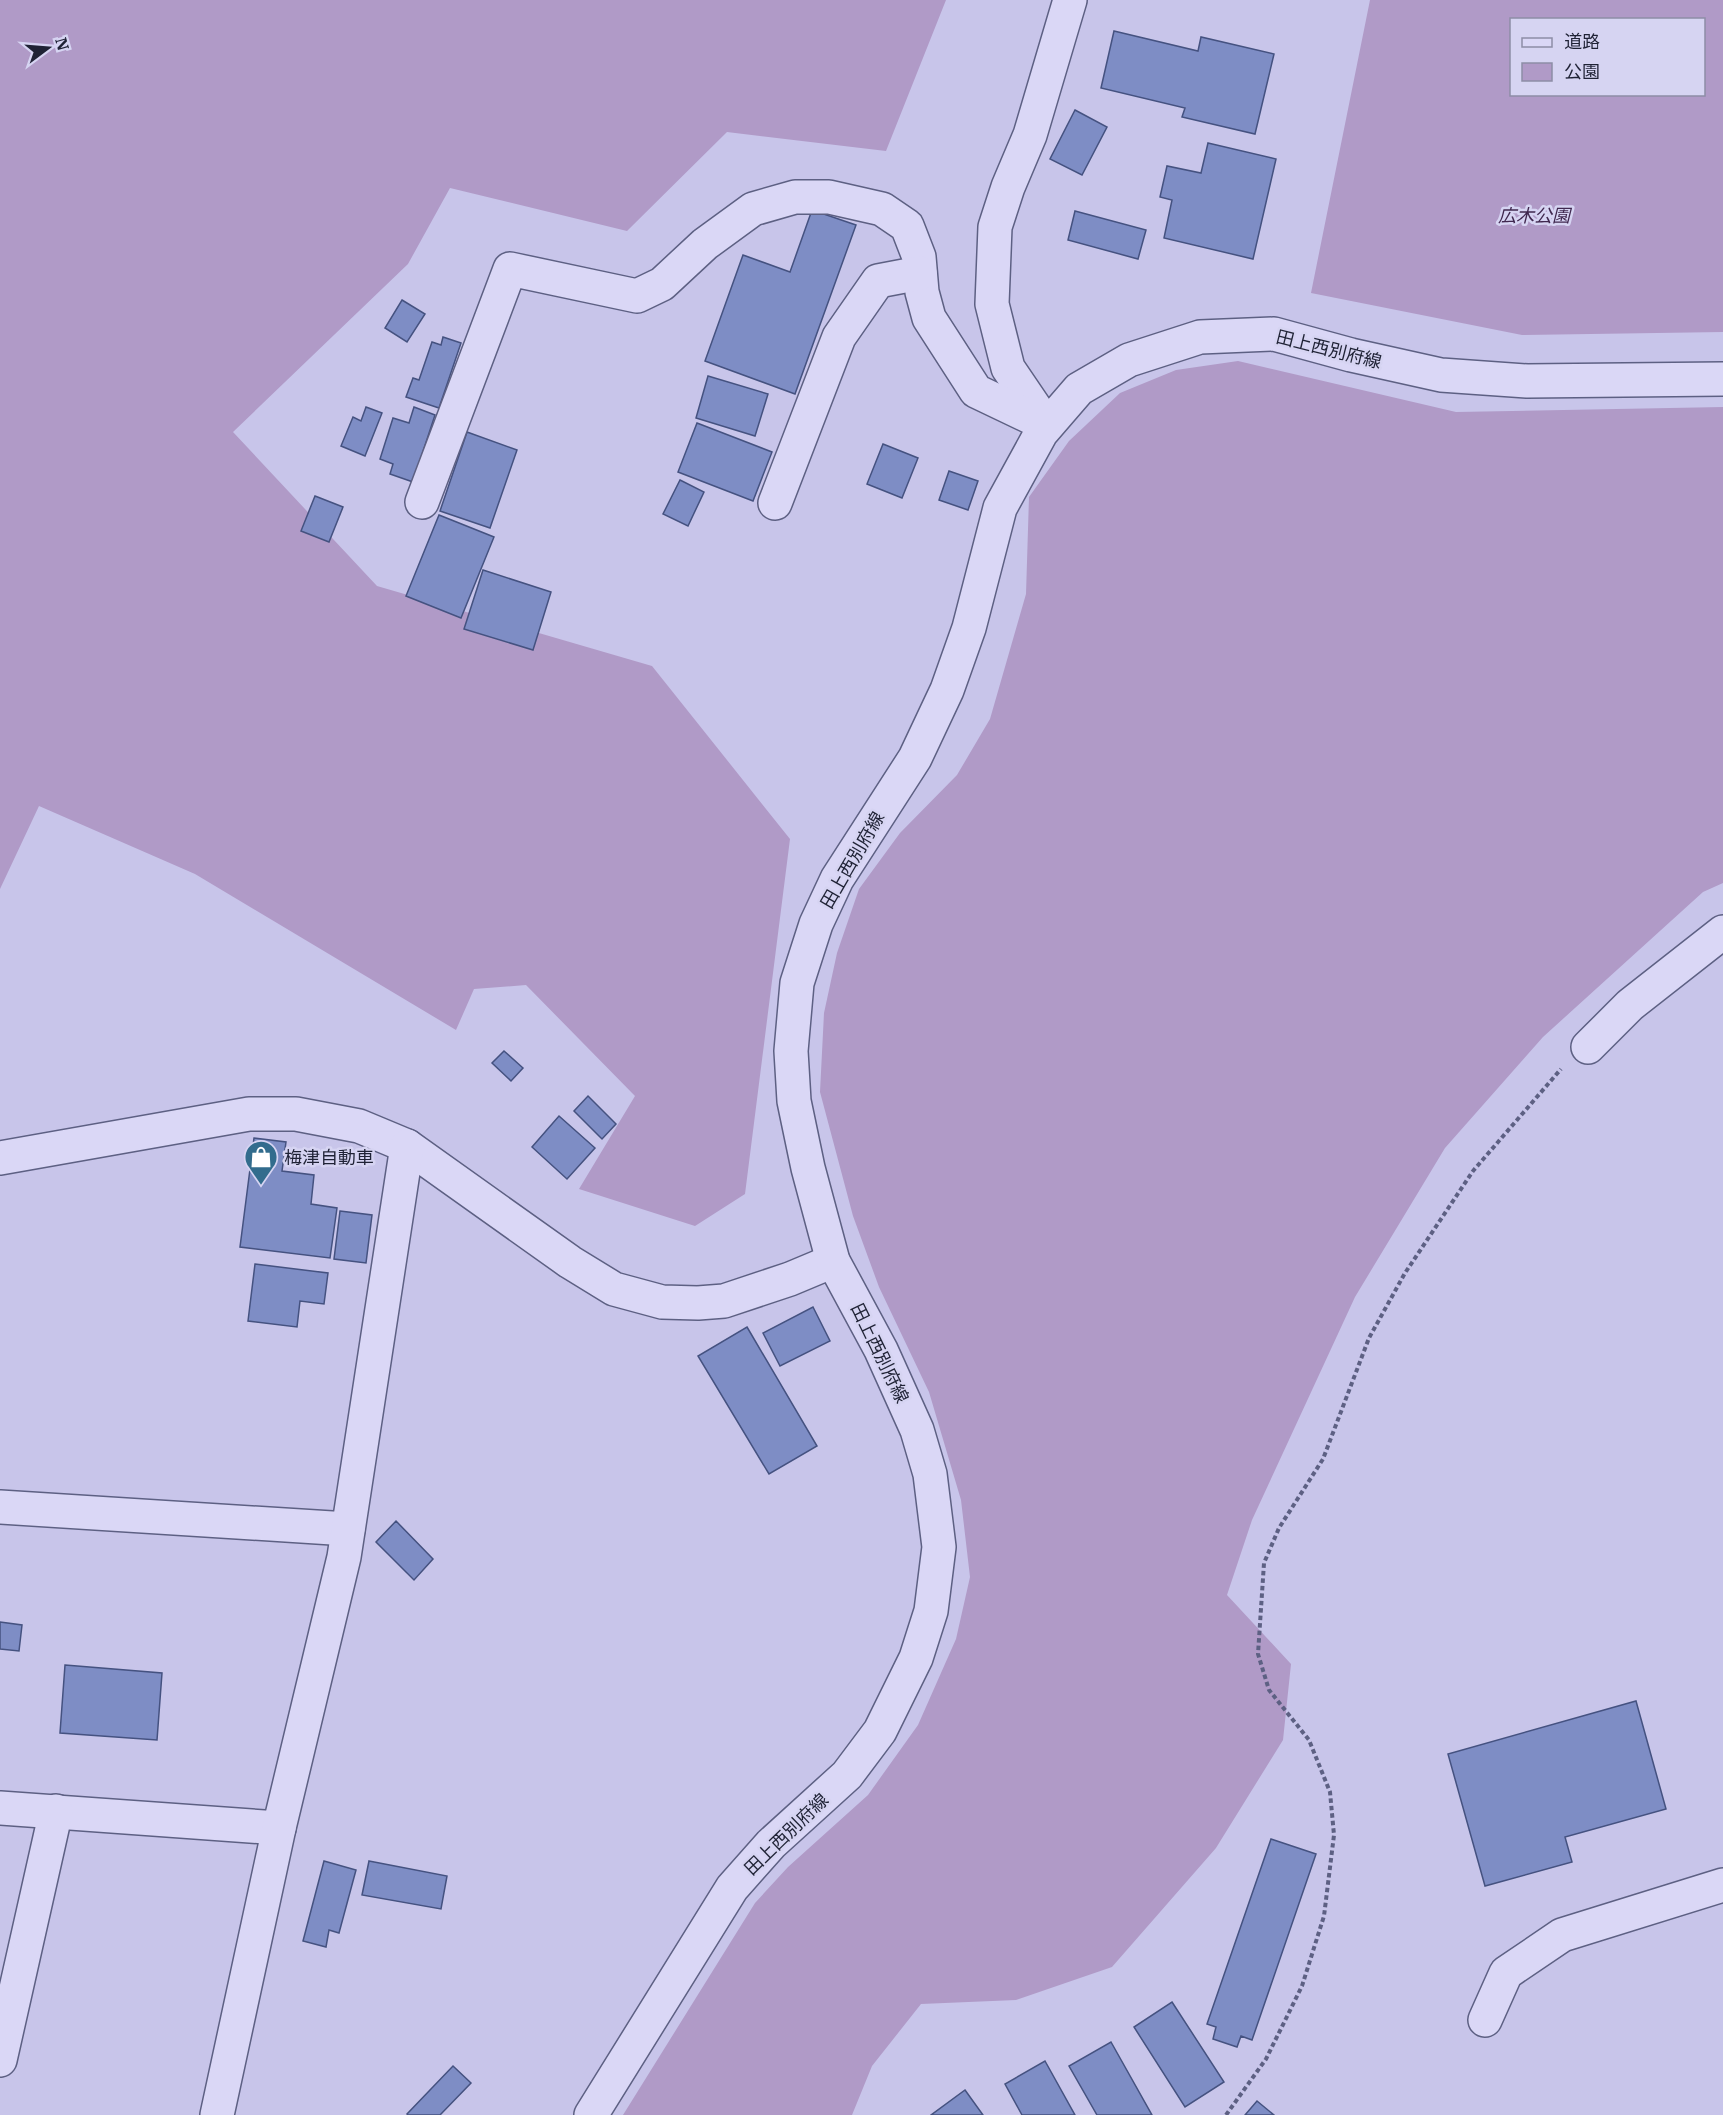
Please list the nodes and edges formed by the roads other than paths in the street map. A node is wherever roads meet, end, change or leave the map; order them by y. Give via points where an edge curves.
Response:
1 (1070, 0) edge
2 (920, 273) junction
3 (1723, 379) edge
4 (1047, 425) junction
5 (422, 502) dead end
6 (776, 503) dead end
7 (1723, 932) edge
8 (1588, 1047) road end
9 (408, 1146) junction
10 (0, 1158) edge
11 (833, 1261) junction
12 (0, 1507) edge
13 (348, 1529) junction
14 (0, 1808) edge
15 (56, 1811) junction
16 (279, 1828) junction
17 (1723, 1885) edge
18 (1485, 2020) dead end
19 (0, 2060) edge
20 (217, 2115) edge
21 (591, 2115) edge

1 - 4 street via 1030,135 995,227 992,304 1008,368
2 - 4 street via 929,318 976,391
2 - 5 street via 919,256 907,226 882,209 829,196 795,197 753,209 705,244 662,284 637,296 510,268
2 - 6 street via 878,281 839,337
3 - 4 street, 田上西別府線 via 1527,381 1441,375 1274,334 1200,337 1129,360 1079,389
4 - 11 street, 田上西別府線 via 1000,508 969,628 947,690 915,758 837,879 816,924 797,983 791,1051 794,1101
7 - 8 street via 1630,1005
9 - 10 street via 359,1126 296,1114 249,1114
9 - 11 street via 605,1284 662,1302 724,1301
9 - 13 street
11 - 21 street, 田上西別府線 via 881,1350 917,1430 930,1474 939,1547 931,1611 916,1658 880,1731 847,1775 771,1844 732,1887
12 - 13 street
13 - 16 street
14 - 15 street
15 - 16 street
15 - 19 street
16 - 20 street
17 - 18 street via 1562,1935 1506,1973

